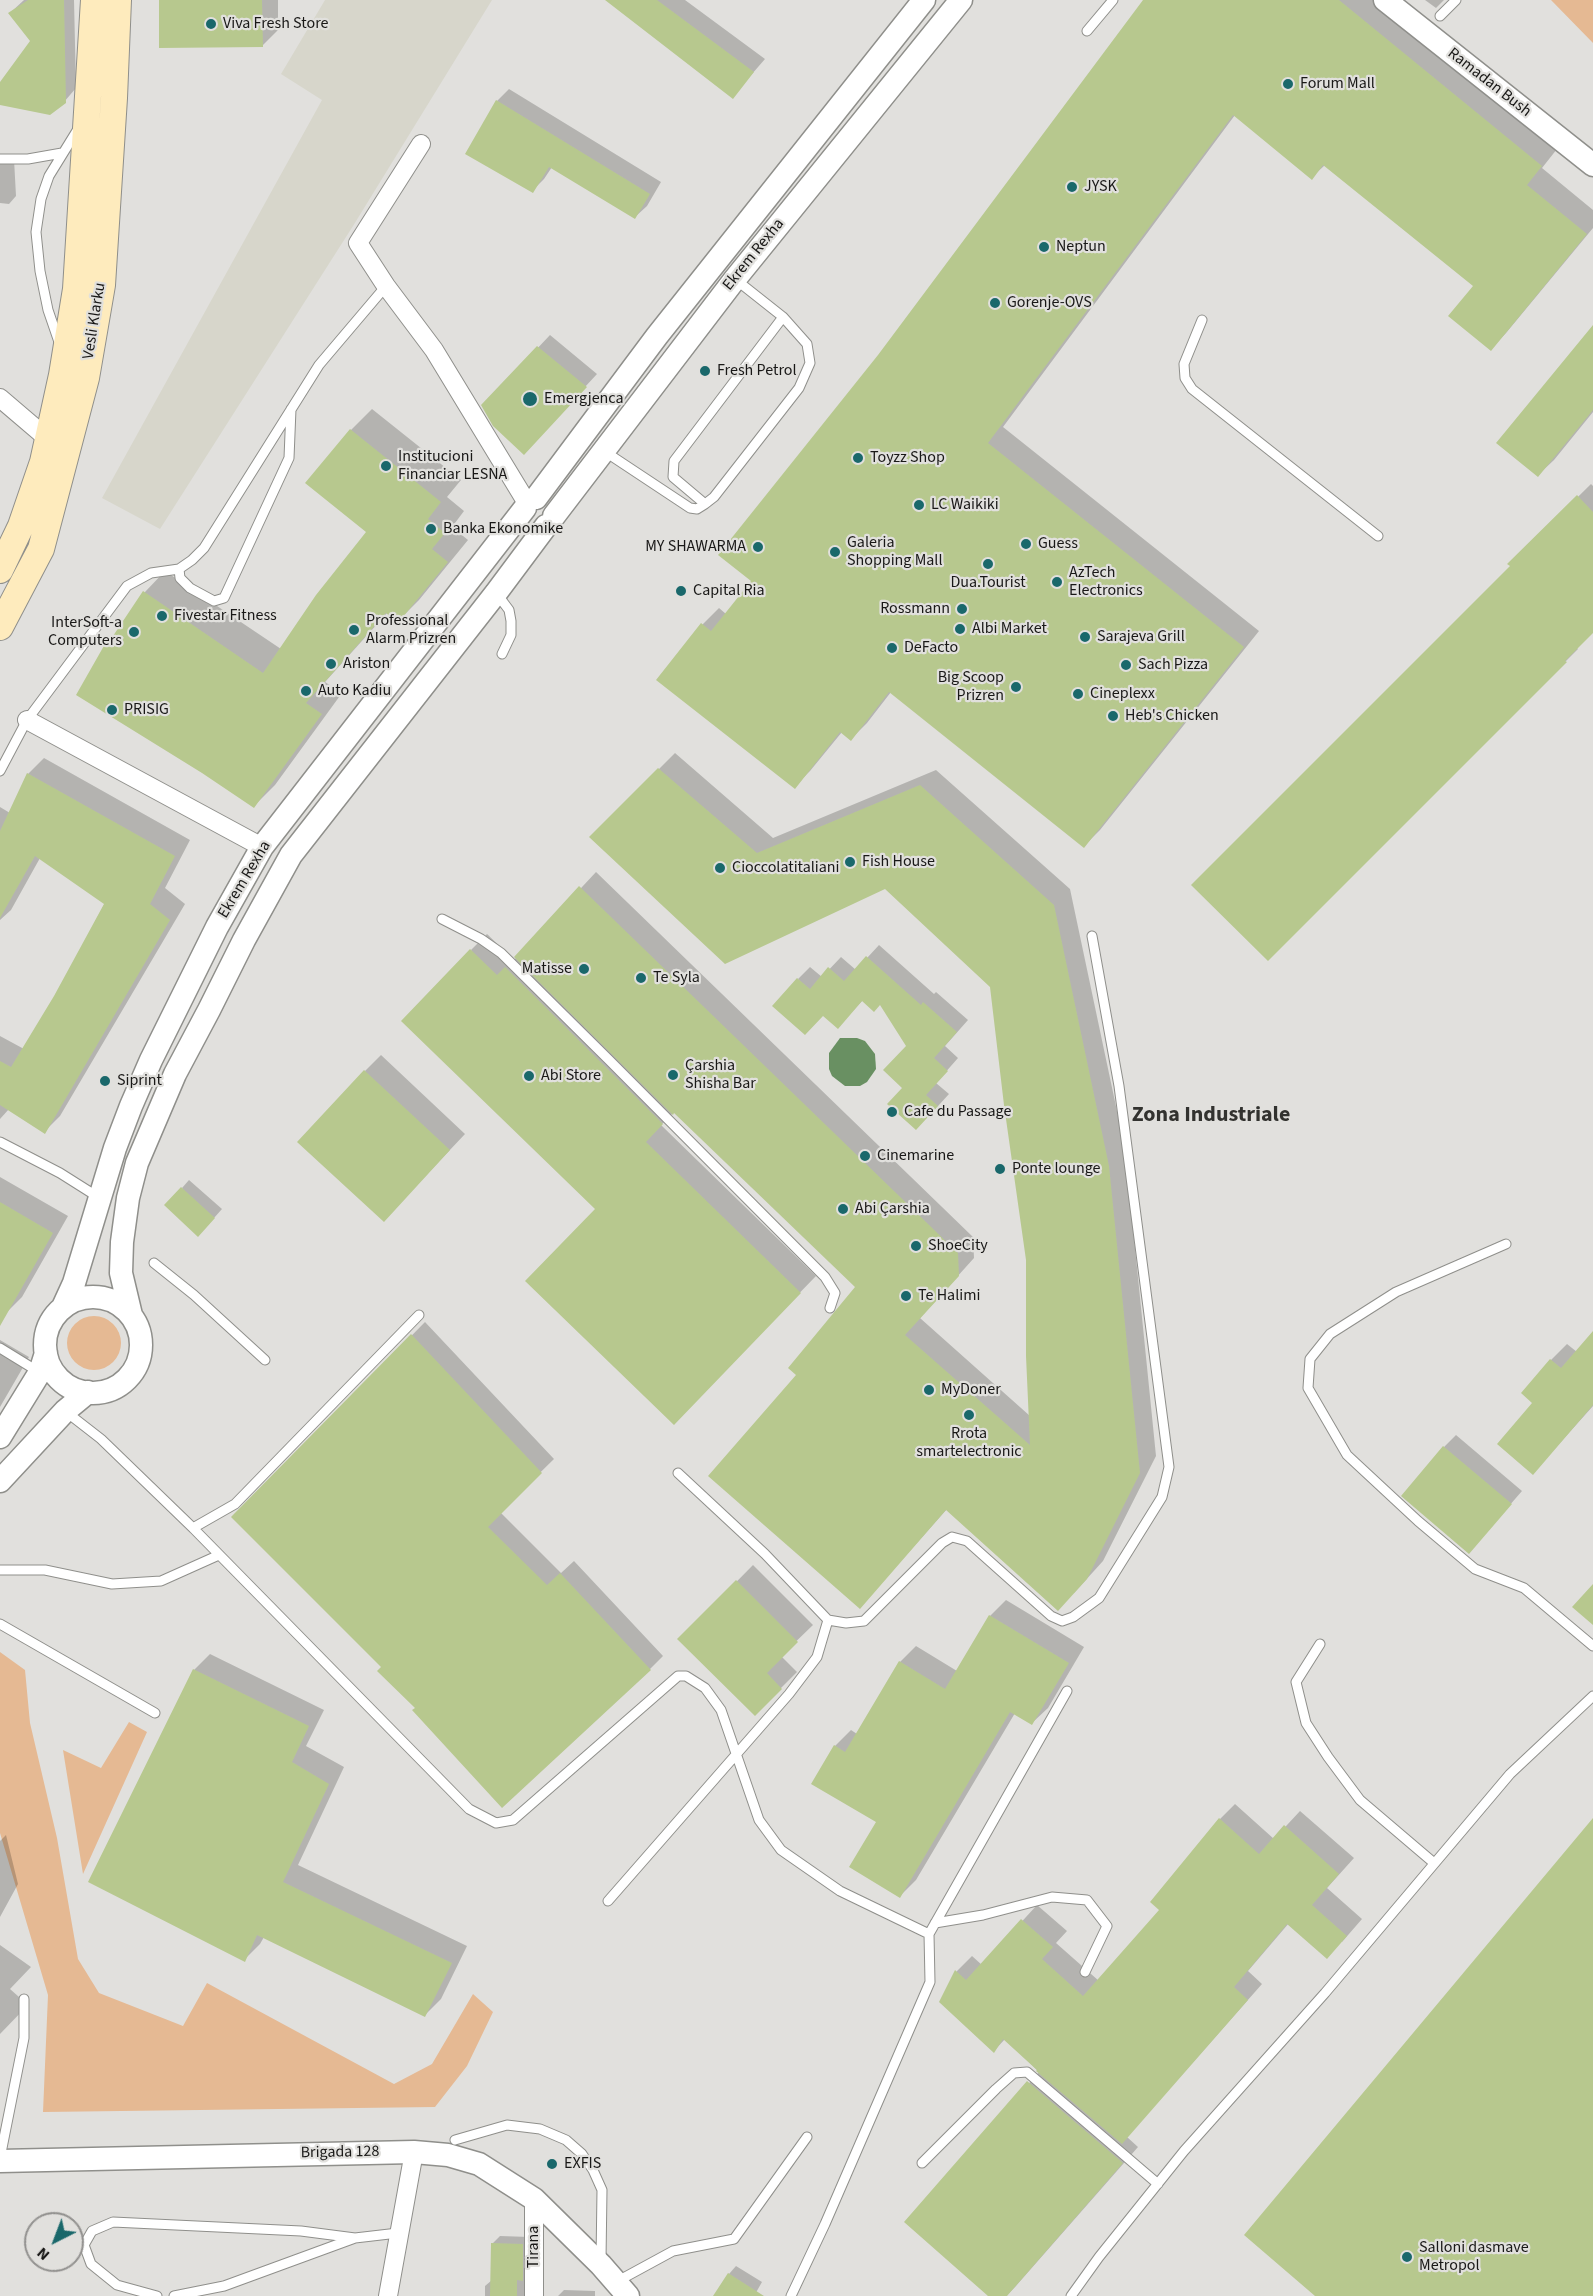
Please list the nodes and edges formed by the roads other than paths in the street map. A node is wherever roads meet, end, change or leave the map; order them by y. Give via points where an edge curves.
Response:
1 (94, 0) edge
2 (118, 0) edge
3 (924, 0) edge
4 (961, 0) edge
5 (1113, 0) edge
6 (1385, 0) edge
7 (1455, 0) edge
8 (1440, 16) dead end
9 (1087, 31) dead end
10 (88, 114) junction
11 (421, 144) dead end
12 (62, 153) junction
13 (0, 159) edge
14 (1593, 165) edge
15 (735, 279) junction
16 (386, 286) junction
17 (783, 317) junction
18 (1202, 321) dead end
19 (65, 357) junction
20 (0, 398) edge
21 (291, 409) junction
22 (48, 439) junction
23 (604, 451) junction
24 (529, 503) junction
25 (705, 504) junction
26 (550, 521) junction
27 (1378, 536) dead end
28 (179, 569) junction
29 (0, 570) edge
30 (496, 593) junction
31 (0, 627) edge
32 (502, 654) dead end
33 (27, 720) junction
34 (0, 771) edge
35 (262, 847) junction
36 (442, 919) dead end
37 (1092, 936) dead end
38 (0, 1142) edge
39 (100, 1199) junction
40 (1506, 1244) dead end
41 (154, 1263) dead end
42 (63, 1307) junction
43 (830, 1308) dead end
44 (131, 1315) junction
45 (419, 1315) dead end
46 (0, 1348) edge
47 (265, 1360) dead end
48 (43, 1363) junction
49 (88, 1392) junction
50 (65, 1411) junction
51 (0, 1437) edge
52 (678, 1473) dead end
53 (0, 1481) edge
54 (193, 1528) junction
55 (219, 1555) junction
56 (0, 1570) edge
57 (828, 1620) junction
58 (0, 1624) edge
59 (1320, 1644) dead end
60 (1593, 1646) edge
61 (1067, 1691) dead end
62 (1593, 1696) edge
63 (155, 1713) dead end
64 (736, 1755) junction
65 (1434, 1863) junction
66 (608, 1901) dead end
67 (935, 1923) junction
68 (929, 1934) junction
69 (1085, 1972) dead end
70 (24, 1999) dead end
71 (807, 2137) dead end
72 (455, 2140) dead end
73 (414, 2152) junction
74 (0, 2159) edge
75 (922, 2163) dead end
76 (1158, 2184) junction
77 (534, 2199) junction
78 (398, 2233) junction
79 (355, 2238) junction
80 (601, 2265) junction
81 (622, 2289) edge
82 (157, 2296) edge
83 (174, 2296) edge
84 (388, 2296) edge
85 (534, 2296) edge
86 (791, 2296) edge
87 (1071, 2296) edge

1 - 10 main road, Vesli Klarku
2 - 31 main road, Vesli Klarku via 102,285 86,378 41,549
3 - 24 street, Ekrem Rexha
4 - 15 street, Ekrem Rexha
5 - 9 lane
6 - 14 street, Ramadan Bush
7 - 8 lane
10 - 12 lane
10 - 19 main road, Vesli Klarku via 76,289
11 - 16 street via 358,243
12 - 13 lane
12 - 19 lane via 40,199 36,232 48,310
15 - 17 lane
15 - 23 street, Ekrem Rexha
16 - 21 lane via 319,365
16 - 24 street via 434,350
17 - 25 lane via 807,344 810,363 799,388
17 - 25 lane via 674,462 673,477
18 - 27 lane via 1184,364 1191,389
19 - 22 main road, Vesli Klarku
20 - 22 street
21 - 28 lane via 204,548
21 - 28 lane via 289,458 224,598 214,601 190,588 180,578
22 - 29 main road, Vesli Klarku via 21,526
23 - 25 lane via 690,508
23 - 26 street, Ekrem Rexha
24 - 26 street via 525,517 531,525 540,528
24 - 35 street, Ekrem Rexha
26 - 30 street, Ekrem Rexha
28 - 33 lane via 152,573 127,586
30 - 32 lane via 509,610 511,621 511,635
30 - 44 street, Ekrem Rexha via 291,855 175,1074 137,1163 128,1198 121,1273
33 - 34 lane
33 - 35 street
35 - 39 street, Ekrem Rexha via 151,1060 119,1138
36 - 43 lane via 501,953 634,1085 825,1277 835,1293
37 - 57 lane via 1119,1086 1169,1467 1162,1497 1099,1598 1073,1617 1062,1621 1051,1616 967,1541 952,1537 864,1621
38 - 39 lane
39 - 42 street, Ekrem Rexha
40 - 60 lane via 1396,1292 1330,1334 1310,1359 1308,1388 1347,1455 1402,1506 1475,1569 1524,1588
41 - 47 lane
42 - 44 street via 91,1297 113,1302
42 - 48 street, Ekrem Rexha via 48,1328
44 - 49 street, Ekrem Rexha via 142,1345 139,1361 119,1386 104,1392
45 - 54 lane via 235,1504
46 - 48 lane
48 - 49 street via 73,1388
48 - 51 street, Ekrem Rexha
49 - 50 street, Ekrem Rexha
50 - 53 street, Ekrem Rexha
50 - 54 lane via 101,1438
52 - 57 lane via 765,1554
54 - 55 lane
55 - 56 lane via 161,1581 142,1583 112,1584 45,1570
55 - 64 lane via 469,1809 496,1823 513,1820 678,1676 705,1688 721,1710
57 - 64 lane via 817,1657
58 - 63 lane
59 - 65 lane via 1296,1682 1306,1723 1360,1800
61 - 67 lane
62 - 65 lane via 1509,1774
64 - 66 lane
64 - 68 lane via 759,1820 781,1850 840,1891
65 - 76 lane
67 - 68 lane
67 - 69 lane via 1052,1897 1087,1900 1107,1926
68 - 86 lane via 930,1982
70 - 74 lane via 24,2038
71 - 81 lane via 734,2239 673,2251
72 - 80 lane via 507,2125 540,2129 566,2140 582,2154 602,2190
73 - 74 street, Brigada 128
73 - 77 street, Brigada 128 via 448,2155 479,2164
73 - 78 street
75 - 76 lane via 1014,2073 1027,2072
76 - 87 lane
77 - 80 street, Brigada 128
77 - 85 street, Tirana
78 - 79 lane
78 - 84 street
79 - 82 lane via 301,2231 113,2222 92,2231 84,2245 91,2264 117,2285
79 - 83 lane via 224,2286
80 - 81 street, Brigada 128

